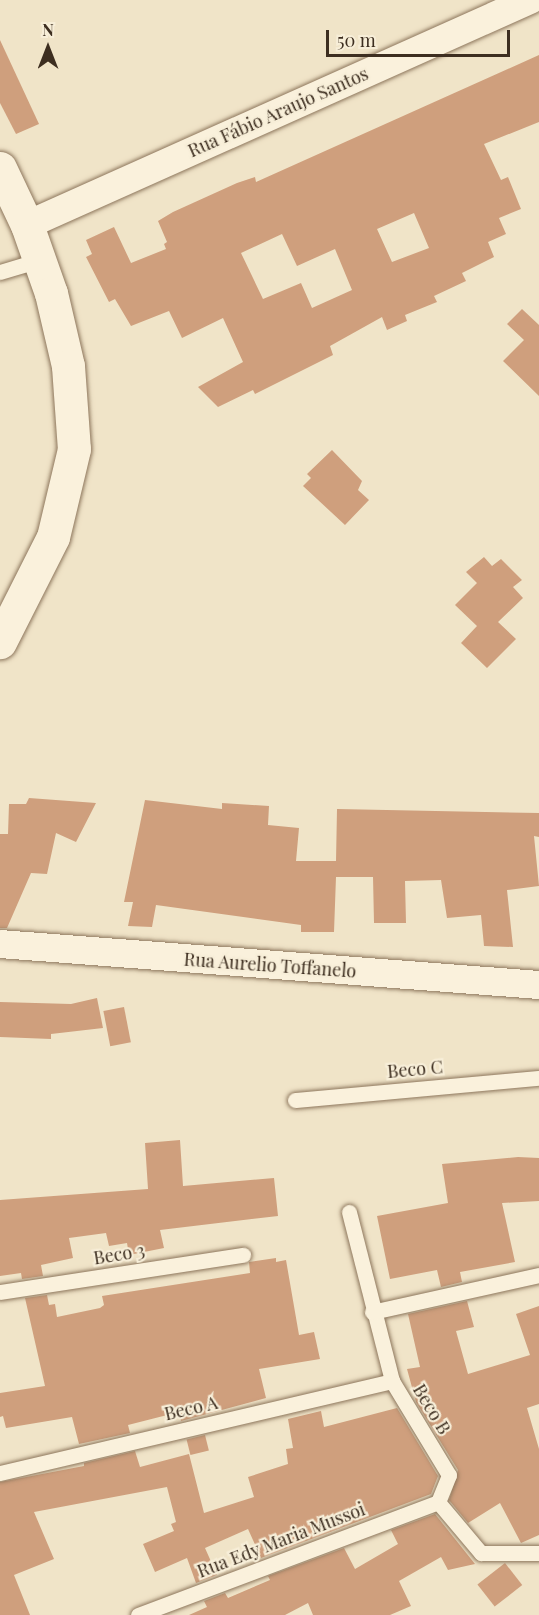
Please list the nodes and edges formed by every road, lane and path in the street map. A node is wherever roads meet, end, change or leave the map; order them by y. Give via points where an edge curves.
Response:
1 (530, 0) edge
2 (0, 168) edge
3 (27, 225) junction
4 (39, 260) junction
5 (0, 272) edge
6 (0, 642) edge
7 (0, 944) edge
8 (539, 985) edge
9 (539, 1078) edge
10 (295, 1100) dead end
11 (349, 1212) dead end
12 (243, 1255) dead end
13 (539, 1275) edge
14 (0, 1292) edge
15 (372, 1312) junction
16 (392, 1381) junction
17 (0, 1473) edge
18 (438, 1502) junction
19 (539, 1553) edge
20 (138, 1615) edge

1 - 3 street, Rua Fábio Araujo Santos
2 - 3 main road
3 - 4 main road
4 - 5 lane
4 - 6 main road via 68,366 74,449 53,537
7 - 8 street, Rua Aurelio Toffanelo
9 - 10 lane, Beco C
11 - 15 lane, Beco B
12 - 14 lane, Beco 3
13 - 15 lane
15 - 16 lane, Beco B
16 - 17 lane, Beco A
16 - 18 lane, Beco B via 449,1475
18 - 19 lane via 481,1553
18 - 20 lane, Rua Edy Maria Mussoi

